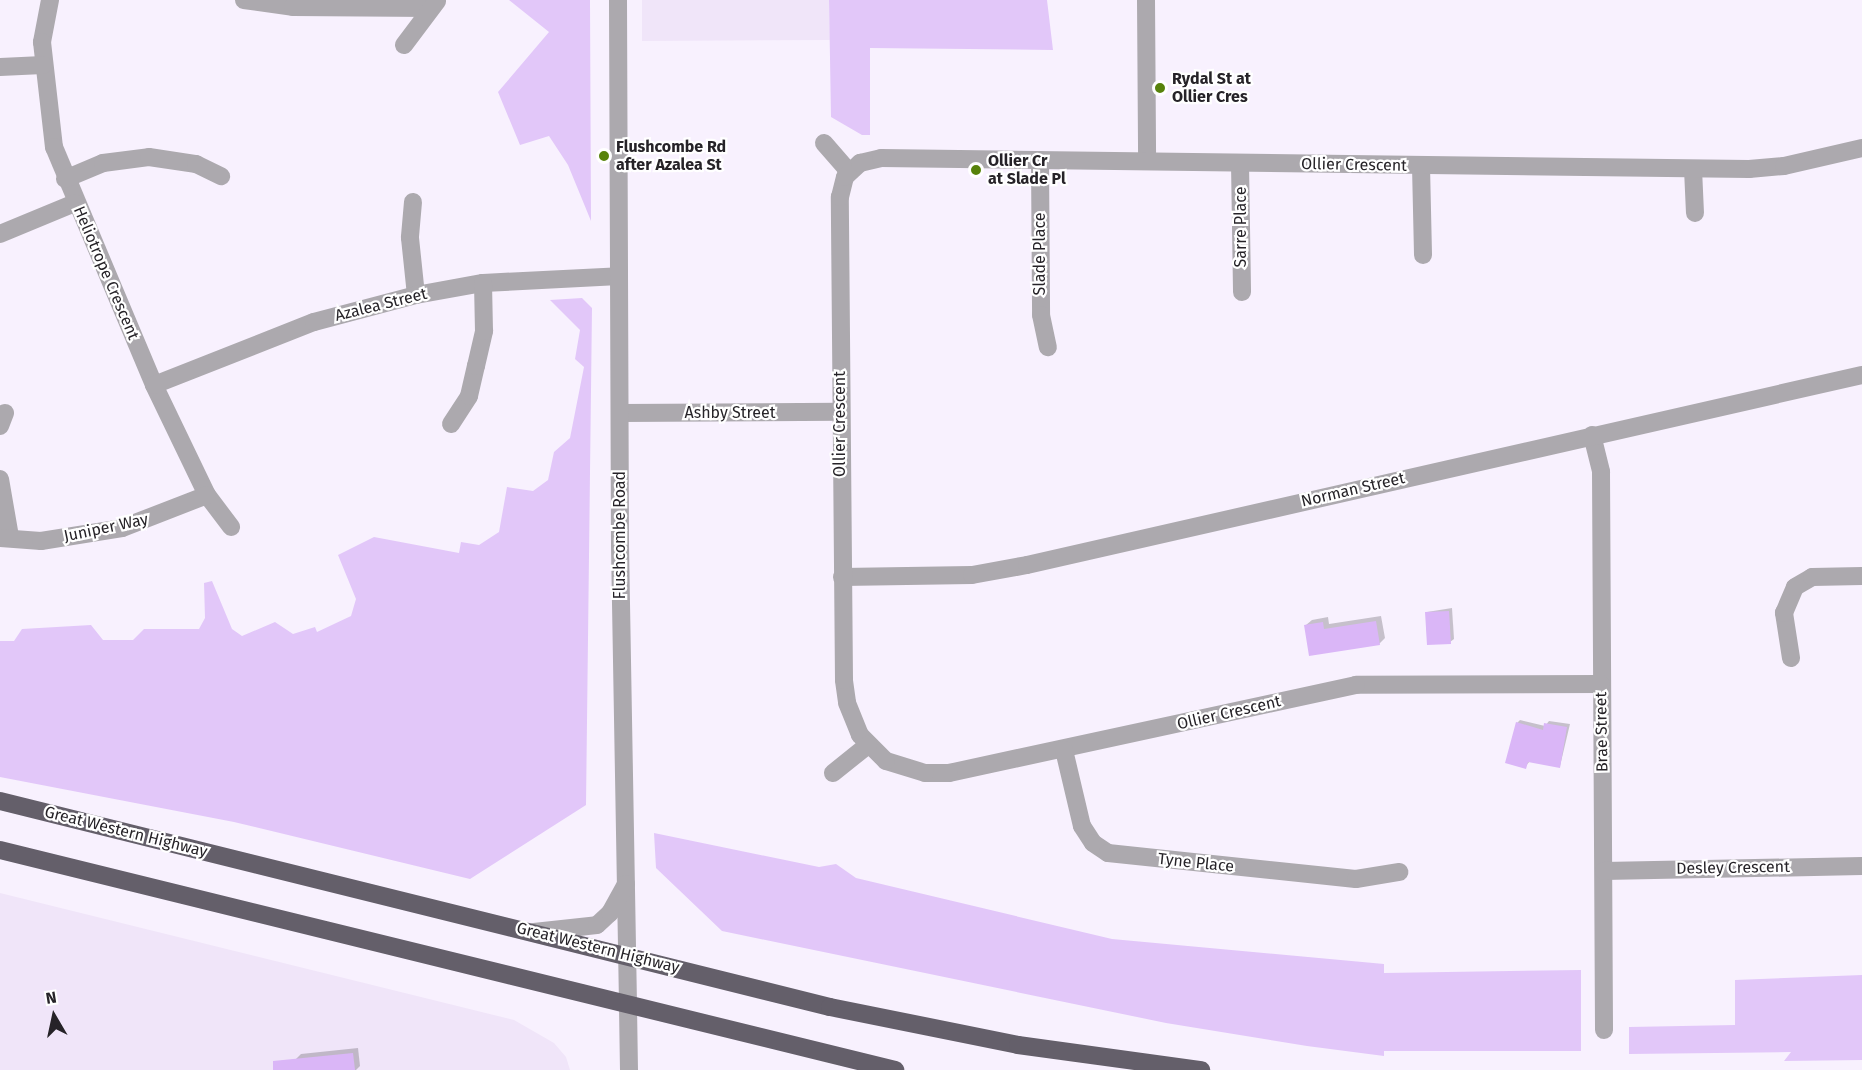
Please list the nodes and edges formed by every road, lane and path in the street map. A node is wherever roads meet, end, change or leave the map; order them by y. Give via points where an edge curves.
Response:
1 (50, 0) edge
2 (244, 0) edge
3 (618, 0) edge
4 (1146, 0) edge
5 (434, 4) edge
6 (404, 45) dead end
7 (43, 65) junction
8 (0, 67) edge
9 (824, 143) dead end
10 (1862, 148) edge
11 (1040, 160) junction
12 (1147, 161) junction
13 (1240, 163) junction
14 (1421, 166) junction
15 (1693, 170) junction
16 (849, 172) junction
17 (221, 176) dead end
18 (65, 179) junction
19 (413, 202) dead end
20 (75, 203) junction
21 (1695, 213) dead end
22 (0, 234) edge
23 (1424, 255) dead end
24 (619, 276) junction
25 (483, 283) junction
26 (1242, 292) dead end
27 (417, 295) junction
28 (1048, 347) dead end
29 (1862, 375) edge
30 (154, 385) junction
31 (840, 412) junction
32 (620, 413) junction
33 (451, 424) dead end
34 (1592, 435) junction
35 (0, 479) edge
36 (207, 495) junction
37 (231, 527) dead end
38 (5, 538) edge
39 (1862, 576) edge
40 (842, 577) junction
41 (1791, 657) dead end
42 (1601, 684) junction
43 (868, 745) junction
44 (1064, 750) junction
45 (833, 773) dead end
46 (0, 801) edge
47 (0, 850) edge
48 (1862, 866) edge
49 (1604, 871) junction
50 (1399, 872) dead end
51 (627, 883) junction
52 (534, 932) junction
53 (628, 955) junction
54 (628, 1007) junction
55 (1604, 1030) dead end
56 (629, 1070) edge
57 (895, 1070) edge
58 (1201, 1070) edge

1 - 7 street, Heliotrope Crescent via 42,42
2 - 5 street via 293,7
3 - 24 street, Flushcombe Road
4 - 12 street
5 - 6 street
7 - 8 street
7 - 18 street, Heliotrope Crescent via 54,147
9 - 16 street
10 - 15 street, Ollier Crescent via 1774,168
11 - 12 street, Ollier Crescent
11 - 16 street, Ollier Crescent via 881,158 860,162
11 - 28 street, Slade Place via 1041,315
12 - 13 street, Ollier Crescent
13 - 14 street, Ollier Crescent
13 - 26 street, Sarre Place
14 - 15 street, Ollier Crescent
14 - 23 street
15 - 21 street
16 - 31 street, Ollier Crescent via 840,197
17 - 18 street via 196,164 149,157 103,163
18 - 20 street, Heliotrope Crescent
19 - 27 street via 410,238
20 - 22 street
20 - 30 street, Heliotrope Crescent
24 - 25 street, Azalea Street
24 - 32 street, Flushcombe Road
25 - 27 street, Azalea Street
25 - 33 street via 484,331 469,396
27 - 30 street, Azalea Street via 314,322
29 - 34 street, Norman Street
30 - 36 street, Heliotrope Crescent
31 - 32 street, Ashby Street
31 - 40 street, Ollier Crescent
32 - 51 street, Flushcombe Road
34 - 40 street, Norman Street via 1027,566 972,575
34 - 42 street, Brae Street via 1601,472
35 - 38 street
36 - 37 street, Heliotrope Crescent
36 - 38 street, Juniper Way via 122,528 41,542
39 - 41 street via 1812,577 1795,587 1784,613
40 - 43 street, Ollier Crescent via 845,691 854,724
42 - 44 street, Ollier Crescent via 1356,685
42 - 49 street, Brae Street
43 - 44 street, Ollier Crescent via 886,761 937,774
43 - 45 street
44 - 50 street, Tyne Place via 1082,826 1093,843 1108,853 1356,879
46 - 52 highway, Great Western Highway
47 - 54 highway
48 - 49 street, Desley Crescent
49 - 55 street, Brae Street
51 - 52 street via 610,913 597,925
51 - 53 street, Flushcombe Road
52 - 53 highway, Great Western Highway
53 - 54 street, Flushcombe Road
53 - 58 highway, Great Western Highway via 830,1007 1018,1045
54 - 56 street, Flushcombe Road
54 - 57 highway

